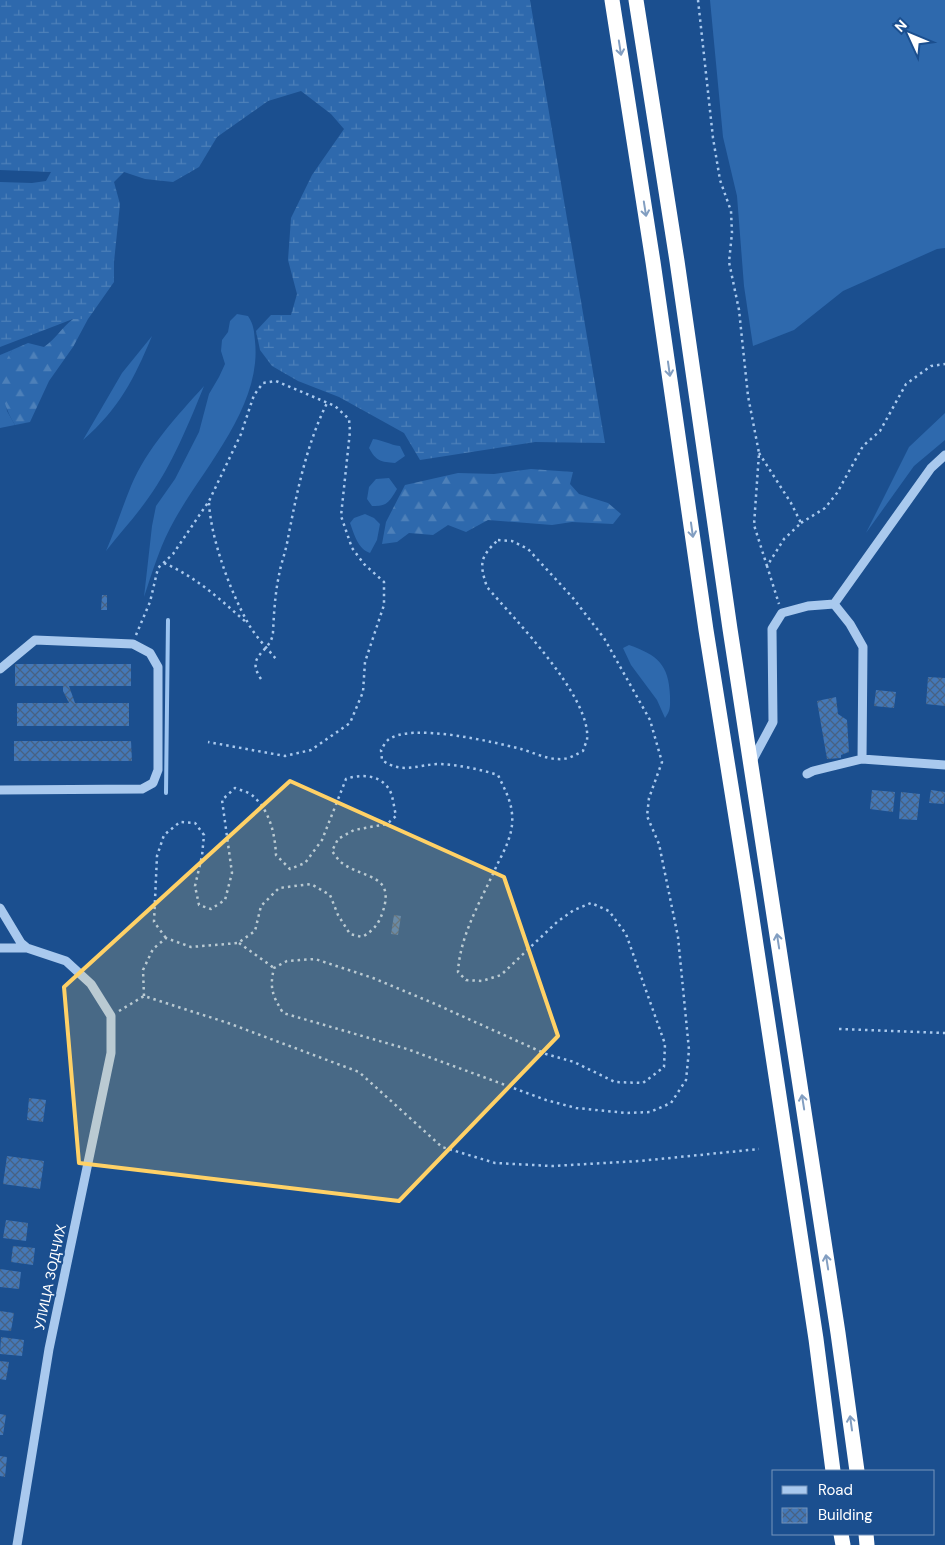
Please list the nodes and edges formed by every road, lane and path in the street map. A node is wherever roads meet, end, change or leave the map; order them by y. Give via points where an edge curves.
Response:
1 (612, 0) edge
2 (636, 0) edge
3 (698, 0) edge
4 (945, 364) edge
5 (327, 402) junction
6 (759, 454) junction
7 (945, 455) edge
8 (209, 501) junction
9 (801, 523) junction
10 (164, 563) junction
11 (767, 566) junction
12 (834, 604) junction
13 (782, 613) junction
14 (248, 624) junction
15 (133, 644) junction
16 (266, 647) junction
17 (276, 659) dead end
18 (0, 669) edge
19 (261, 679) dead end
20 (208, 742) dead end
21 (862, 759) junction
22 (750, 763) junction
23 (945, 765) edge
24 (807, 774) dead end
25 (0, 790) edge
26 (0, 908) edge
27 (166, 938) junction
28 (238, 943) junction
29 (0, 948) edge
30 (27, 948) junction
31 (274, 968) junction
32 (144, 996) junction
33 (111, 1016) junction
34 (839, 1029) dead end
35 (945, 1033) edge
36 (759, 1149) dead end
37 (833, 1470) edge
38 (857, 1470) edge
39 (17, 1545) edge

1 -> 37 highway via 816,1339
2 - 22 highway
3 - 6 path via 718,172 731,211 729,262
4 - 9 path via 932,366 906,384 880,431 863,446 837,493 824,508
5 - 8 path via 276,381 262,384 254,395 241,434
5 - 16 path via 296,494 277,582 273,635
5 - 20 path via 348,419 349,425 341,516 352,548 384,582 384,605 366,662 363,692 350,723 311,750 285,756
6 - 9 path
6 - 11 path via 754,525
7 - 12 street via 931,468
8 - 10 path via 174,554
8 - 14 path via 210,521 218,550
9 - 11 path via 784,539
10 - 14 path via 202,584
10 - 15 path via 158,568 150,602
11 - 13 path
12 - 13 street
12 - 21 street via 863,648
13 - 22 street via 772,629 773,722
14 - 16 path
15 - 18 street via 35,640
15 - 25 street via 150,653 158,667 158,770 153,783 142,789
16 - 17 path
16 - 19 path via 255,666
21 - 23 street
21 - 24 street
38 -> 22 highway
26 - 30 street
27 - 28 path via 191,947
27 - 28 path via 154,922 157,856 164,835 180,822 195,823 204,835 195,886 199,905 211,909 225,900 232,873 222,800 235,788 253,795 268,815 275,836 276,856 290,869 305,863 322,840 346,779 360,774 378,779 389,789 396,816 387,824 354,830 338,839 332,851 340,862 378,880 384,887 387,898 380,920 371,932 362,937 350,934 330,895 311,884 279,888 261,906 255,931
27 - 32 path via 153,949 144,970
28 - 31 path
29 - 30 street
30 - 33 street via 66,961 91,984
31 - 31 path via 287,961 315,959 372,978 615,1082 643,1083 664,1067 665,1044 626,934 609,910 591,903 574,910 556,922 500,975 482,981 466,980 458,972 464,940 510,837 512,815 508,795 498,775 479,769 438,764 401,768 392,767 382,760 381,750 388,740 422,733 461,735 557,759 583,751 587,740 585,724 568,684 487,587 481,570 484,553 498,540 512,540 528,549 604,638 650,720 657,741 662,762 649,798 647,816 659,844 678,937 689,1050 686,1080 671,1103 650,1112 576,1108 546,1100 406,1048 283,1013 273,997 270,983
32 - 33 path
32 - 36 path via 228,1023 359,1072 442,1147 496,1163 552,1166
33 - 39 street, УЛИЦА ЗОДЧИХ via 111,1053 50,1349
34 - 35 path

